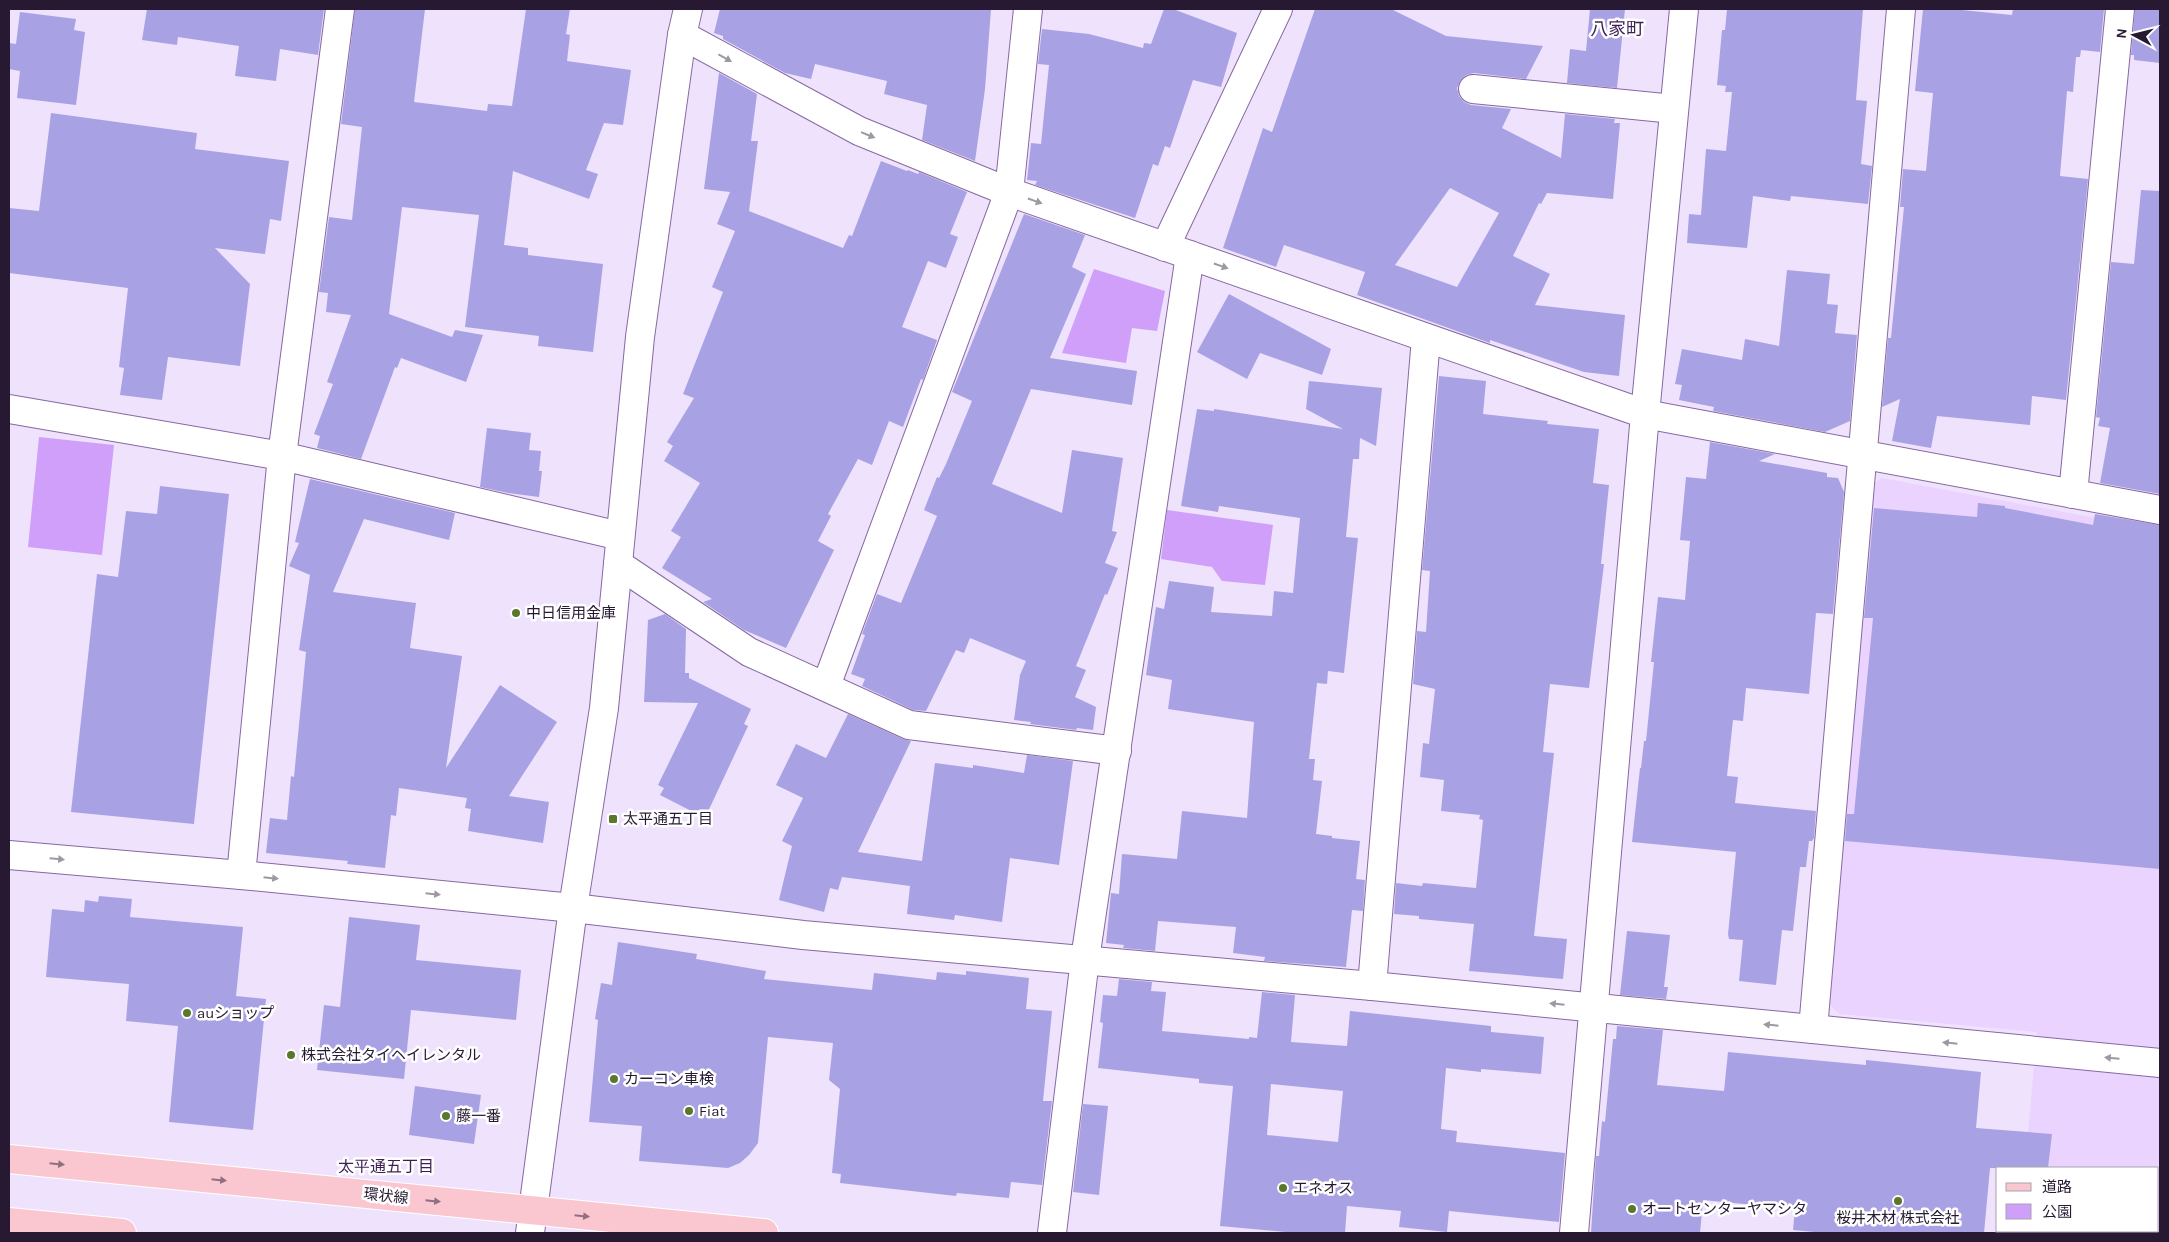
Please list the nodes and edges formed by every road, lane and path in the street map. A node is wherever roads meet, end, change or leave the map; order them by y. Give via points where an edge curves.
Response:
1 (340, 9) edge
2 (688, 9) edge
3 (1028, 9) edge
4 (1278, 9) edge
5 (1684, 9) edge
6 (1901, 9) edge
7 (2120, 9) edge
8 (682, 35) junction
9 (1473, 89) dead end
10 (1674, 109) junction
11 (1009, 192) junction
12 (1177, 251) junction
13 (1426, 338) junction
14 (9, 410) edge
15 (1645, 414) junction
16 (1862, 454) junction
17 (282, 456) junction
18 (2073, 494) junction
19 (2160, 510) edge
20 (620, 536) junction
21 (618, 564) junction
22 (826, 686) junction
23 (1117, 751) junction
24 (9, 855) edge
25 (241, 875) junction
26 (573, 908) junction
27 (1085, 959) junction
28 (1372, 986) junction
29 (1594, 1008) junction
30 (1813, 1029) junction
31 (2160, 1063) edge
32 (9, 1159) edge
33 (532, 1222) edge
34 (21, 1226) edge
35 (122, 1233) edge
36 (764, 1233) edge
37 (1052, 1233) edge
38 (1574, 1233) edge

1 - 17 street
2 - 8 street
3 - 11 street
4 - 12 street
5 - 10 street
6 - 16 street
7 - 18 street
8 -> 11 street via 859,131
8 - 20 street via 640,337
9 - 10 street
10 - 15 street
11 -> 12 street
11 - 22 street
12 -> 13 street
12 - 23 street
13 - 15 street
13 - 28 street
14 - 17 street
15 - 16 street
15 - 29 street
16 - 18 street
16 - 30 street
17 - 20 street
17 - 25 street
18 - 19 street
20 - 21 street
21 - 22 street via 749,652
21 - 26 street via 604,708
22 - 23 street via 909,725
23 - 27 street
24 -> 25 street
25 -> 26 street
26 - 27 street via 803,935
26 - 33 street
27 - 28 street
27 - 37 street
29 -> 28 street
30 -> 29 street
29 - 38 street
31 -> 30 street
32 -> 33 main road, 環状線
33 -> 36 main road, 環状線
34 - 35 main road

